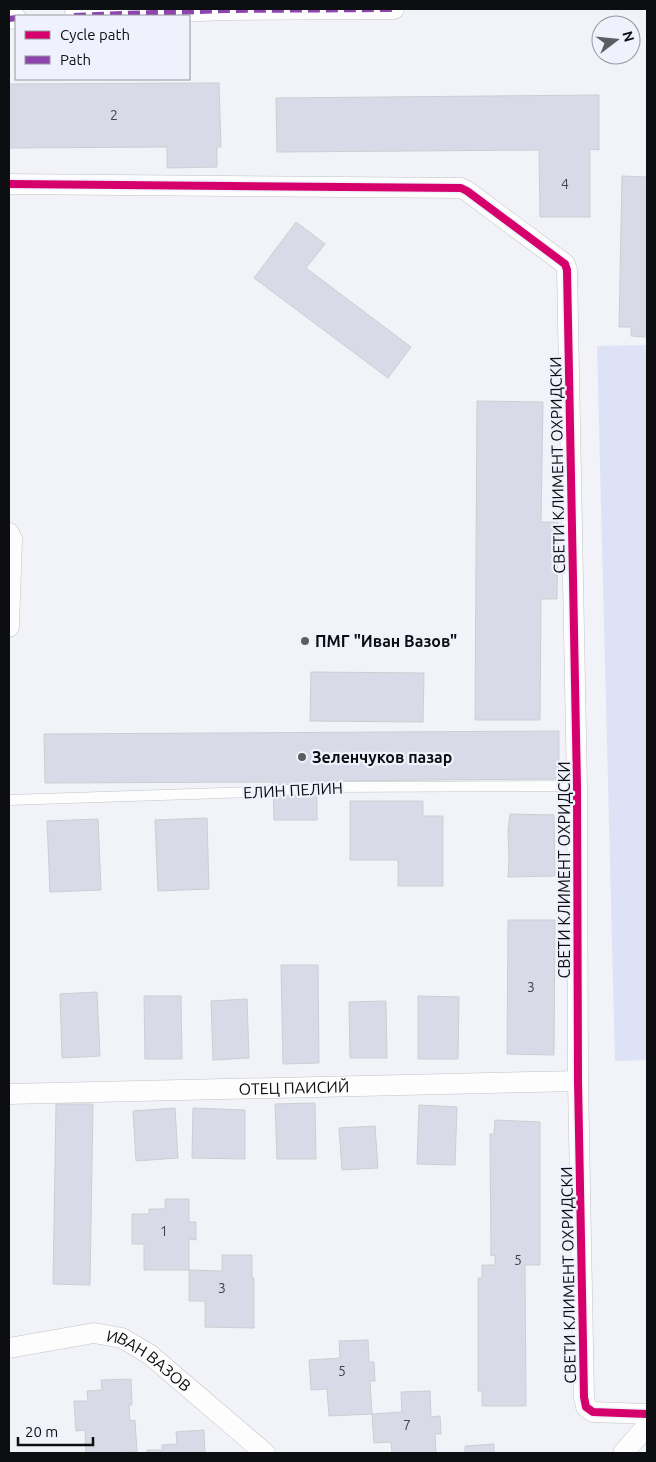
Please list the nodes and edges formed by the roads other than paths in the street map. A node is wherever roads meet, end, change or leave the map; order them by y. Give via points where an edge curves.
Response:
1 (394, 9) edge
2 (99, 15) edge
3 (9, 184) edge
4 (9, 533) edge
5 (9, 627) edge
6 (577, 786) junction
7 (9, 800) edge
8 (578, 1080) junction
9 (9, 1094) edge
10 (9, 1348) edge
11 (647, 1414) edge
12 (647, 1426) edge
13 (265, 1453) edge
14 (623, 1453) edge

1 - 2 street
3 - 6 street, СВЕТИ КЛИМЕНТ ОХРИДСКИ via 461,188 562,260 567,270
4 - 5 street via 12,539
6 - 7 lane, ЕЛИН ПЕЛИН via 328,787
6 - 8 street, СВЕТИ КЛИМЕНТ ОХРИДСКИ
8 - 9 street, ОТЕЦ ПАИСИЙ
8 - 11 street, СВЕТИ КЛИМЕНТ ОХРИДСКИ via 586,1407 593,1412
10 - 13 street, ИВАН ВАЗОВ via 94,1333 122,1338 149,1354
12 - 14 street

